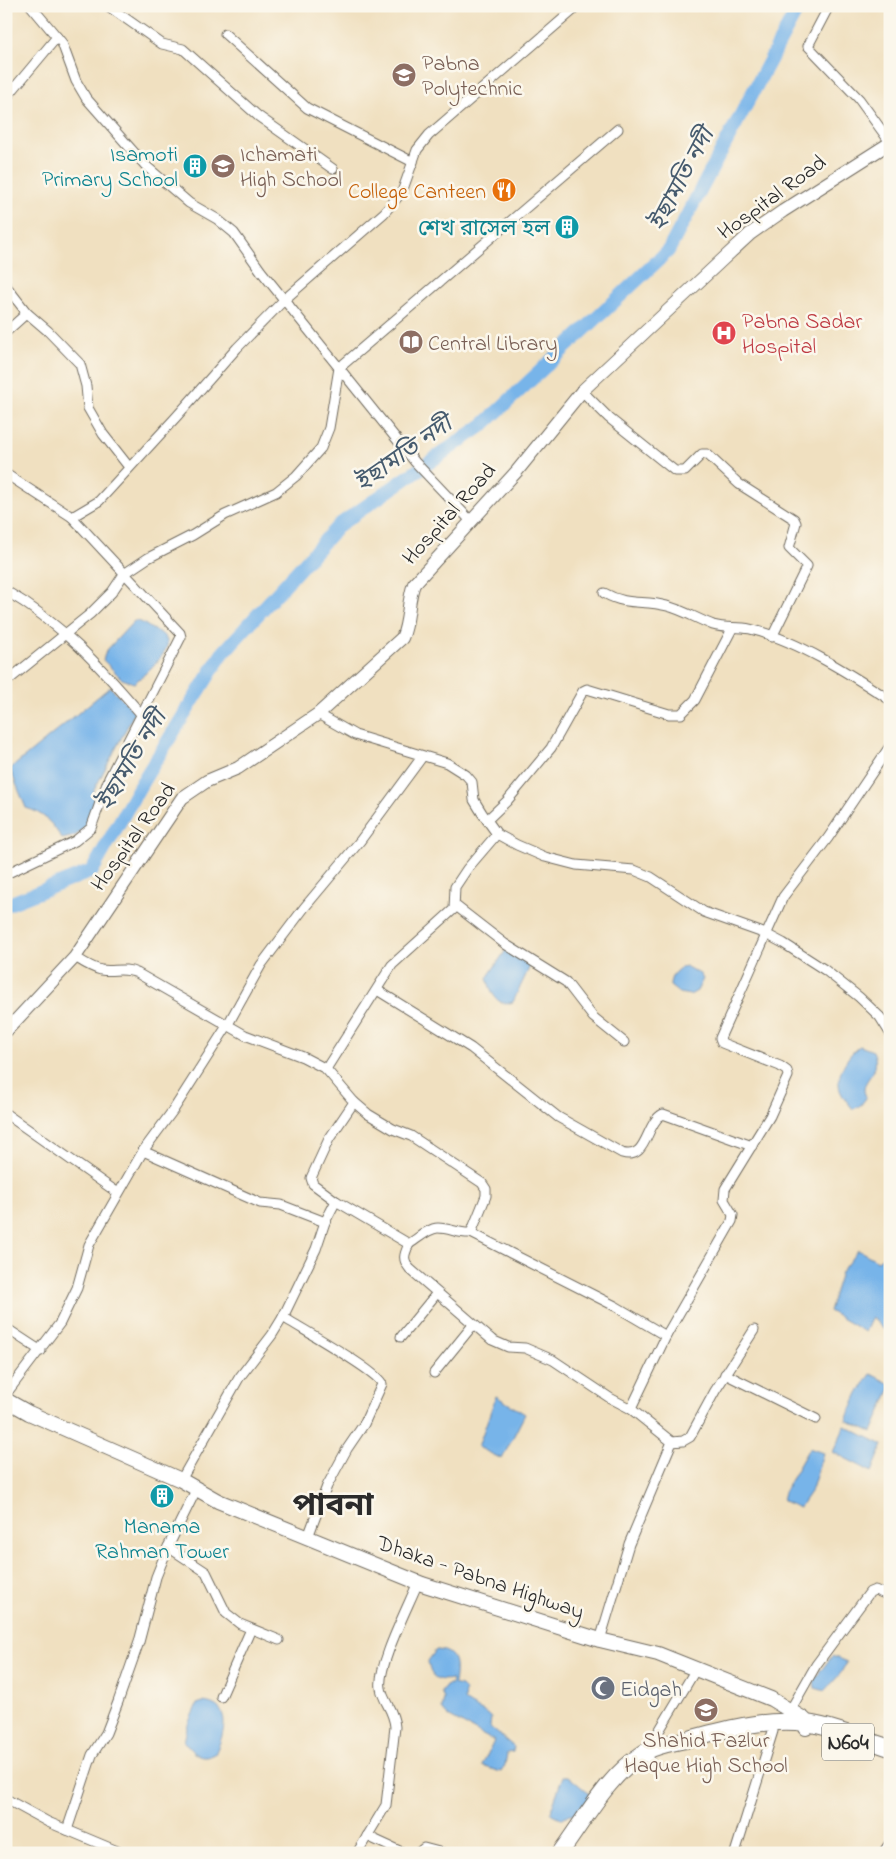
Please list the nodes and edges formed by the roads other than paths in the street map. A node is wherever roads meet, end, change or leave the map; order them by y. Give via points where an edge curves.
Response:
1 (32, 6) edge
2 (108, 6) edge
3 (578, 6) edge
4 (828, 6) edge
5 (225, 34) dead end
6 (57, 37) junction
7 (6, 98) edge
8 (618, 129) dead end
9 (890, 142) edge
10 (412, 162) junction
11 (333, 169) dead end
12 (6, 286) edge
13 (285, 299) junction
14 (27, 313) junction
15 (6, 332) edge
16 (340, 368) junction
17 (582, 391) junction
18 (129, 467) junction
19 (6, 474) edge
20 (72, 517) junction
21 (470, 520) junction
22 (124, 574) junction
23 (6, 591) edge
24 (604, 593) dead end
25 (732, 629) junction
26 (64, 633) junction
27 (772, 637) junction
28 (6, 682) edge
29 (890, 700) edge
30 (141, 714) junction
31 (318, 714) junction
32 (890, 746) edge
33 (422, 757) junction
34 (487, 820) junction
35 (497, 834) junction
36 (6, 874) edge
37 (456, 906) junction
38 (766, 934) junction
39 (75, 957) junction
40 (377, 990) junction
41 (227, 1026) junction
42 (6, 1031) edge
43 (890, 1033) edge
44 (624, 1042) dead end
45 (326, 1069) junction
46 (354, 1102) junction
47 (6, 1114) edge
48 (752, 1146) junction
49 (143, 1151) junction
50 (118, 1193) junction
51 (336, 1200) junction
52 (326, 1222) junction
53 (471, 1233) junction
54 (409, 1244) junction
55 (438, 1293) junction
56 (282, 1317) junction
57 (473, 1325) junction
58 (6, 1328) edge
59 (754, 1330) dead end
60 (666, 1336) junction
61 (401, 1337) dead end
62 (41, 1351) junction
63 (434, 1373) dead end
64 (725, 1374) junction
65 (6, 1394) edge
66 (6, 1400) edge
67 (631, 1409) junction
68 (816, 1419) dead end
69 (672, 1442) junction
70 (181, 1480) junction
71 (196, 1490) junction
72 (308, 1537) junction
73 (168, 1547) junction
74 (418, 1582) junction
75 (890, 1596) edge
76 (251, 1629) junction
77 (279, 1640) dead end
78 (600, 1640) junction
79 (696, 1669) junction
80 (221, 1697) dead end
81 (791, 1709) junction
82 (806, 1726) junction
83 (773, 1731) junction
84 (890, 1748) edge
85 (890, 1754) edge
86 (648, 1756) junction
87 (6, 1799) edge
88 (67, 1830) junction
89 (367, 1836) junction
90 (890, 1843) edge
91 (122, 1853) edge
92 (357, 1853) edge
93 (404, 1853) edge
94 (418, 1853) edge
95 (443, 1853) edge
96 (560, 1853) edge
97 (735, 1853) edge
98 (883, 1853) edge

1 - 6 street
2 - 11 street via 162,44 183,49 258,116
3 - 10 street via 429,135 420,144
4 - 9 street via 808,46 859,99
5 - 10 street via 307,108
6 - 7 street
6 - 13 street via 67,52 76,81 86,98 146,166 189,203 234,233
8 - 16 street
9 - 17 main road, Hospital Road via 750,234
10 - 13 street via 402,192 384,213
12 - 14 street
13 - 16 street
13 - 18 street
14 - 15 street
14 - 18 street via 80,364 88,408 103,434
16 - 21 street via 415,462
16 - 22 street via 329,428 321,448 296,476 276,492 225,515
17 - 21 main road, Hospital Road via 522,465
17 - 27 street via 609,418 675,471 682,472 702,454 707,454 739,484 794,519 796,523 789,548 807,566
18 - 20 street via 99,501
19 - 20 street
20 - 22 street
21 - 31 main road, Hospital Road via 414,584 410,593 407,628 402,638
22 - 26 street via 112,592 90,614
22 - 30 street via 181,637
23 - 26 street
24 - 25 street via 622,602 666,606
25 - 27 street via 750,629
25 - 34 street via 695,700 681,714 669,714 588,689 583,691 551,748 507,802
26 - 28 street
26 - 30 street via 109,676
27 - 29 street via 808,653
30 - 36 street via 108,778 95,820 87,833
31 - 33 street via 355,735
31 - 39 main road, Hospital Road via 238,768 207,781 182,798
32 - 38 street via 828,838 782,898
33 - 34 street via 447,763 466,775 472,782 474,800
33 - 41 street via 261,965
34 - 35 street
35 - 37 street via 455,887
35 - 38 street via 545,857 576,865 634,870 652,877 704,912
37 - 40 street via 392,965
37 - 44 street via 505,944 566,982 593,1017
38 - 43 street via 842,983 874,1011
38 - 48 street via 720,1038 722,1043 780,1066 788,1074 770,1116
39 - 41 street via 95,968 123,968 137,973
39 - 42 main road, Hospital Road
40 - 45 street
40 - 48 street via 470,1048 558,1117 622,1153 633,1154 640,1149 654,1122 663,1114
41 - 45 street
41 - 49 street
45 - 46 street
46 - 51 street via 329,1139 312,1178 313,1184
46 - 53 street via 368,1114 411,1136 482,1184 486,1196
47 - 50 street
48 - 60 street via 724,1195 733,1215 732,1221
49 - 50 street
49 - 52 street via 260,1203 282,1206
50 - 62 street via 89,1246 78,1288
51 - 52 street
51 - 54 street
52 - 56 street
53 - 54 street via 439,1228
53 - 60 street via 615,1306
54 - 55 street via 404,1262
55 - 57 street
55 - 61 street
56 - 70 street via 239,1378
56 - 72 street via 364,1368 382,1384 364,1424 327,1486
57 - 63 street
57 - 67 street via 501,1345 525,1348 553,1360
58 - 62 street
59 - 64 street
60 - 67 street
62 - 65 street
64 - 68 street
64 - 69 street via 690,1437 683,1442
66 - 70 main road, Dhaka - Pabna Highway
67 - 69 street
69 - 78 street via 629,1544
70 - 71 main road, Dhaka - Pabna Highway
71 - 72 main road, Dhaka - Pabna Highway
71 - 73 street
72 - 74 main road, Dhaka - Pabna Highway
73 - 76 street via 206,1572 226,1613
73 - 88 street via 118,1702 106,1734 92,1755
74 - 78 main road, Dhaka - Pabna Highway
74 - 89 street via 380,1680 395,1727 386,1805
75 - 81 street via 875,1590 870,1592 816,1665
76 - 77 street
76 - 80 street
78 - 79 main road, Dhaka - Pabna Highway via 658,1654
79 - 81 main road, Dhaka - Pabna Highway
79 - 86 street
81 - 82 main road, Dhaka - Pabna Highway
82 - 83 highway, N604
82 - 84 highway, Dhaka - Pabna Highway / N604
82 - 85 highway, Dhaka - Pabna Highway / N604
82 - 86 highway, N604 via 772,1722 748,1726
83 - 86 highway, N604
83 - 97 street
86 - 96 highway, N604 via 614,1780 583,1817
87 - 88 street
88 - 91 street
89 - 92 street
89 - 93 street
90 - 98 street
94 - 95 street via 424,1848

